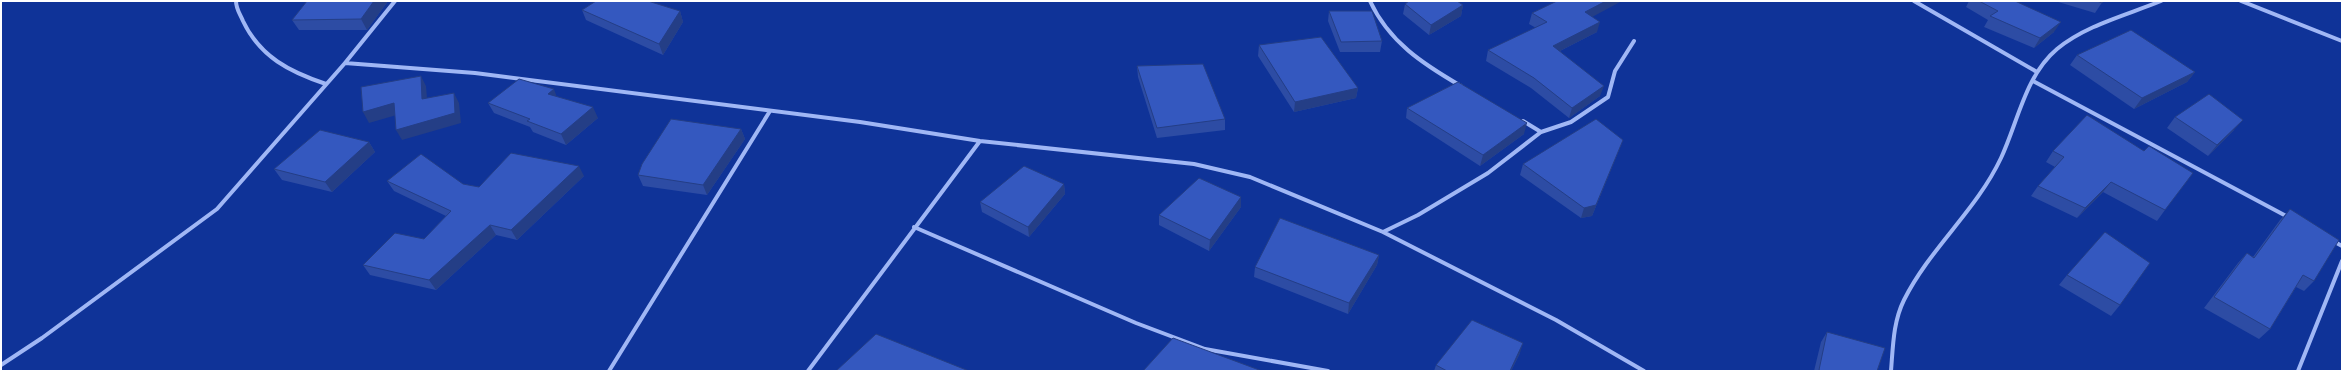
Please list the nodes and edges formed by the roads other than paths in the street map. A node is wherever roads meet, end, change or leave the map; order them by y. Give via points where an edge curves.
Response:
1 (236, 1) edge
2 (394, 1) edge
3 (1370, 1) edge
4 (1914, 1) edge
5 (2161, 1) edge
6 (2241, 1) edge
7 (2342, 40) edge
8 (1634, 41) dead end
9 (345, 63) junction
10 (2037, 72) junction
11 (2033, 81) junction
12 (326, 84) junction
13 (1465, 88) edge
14 (770, 111) junction
15 (1516, 118) edge
16 (1541, 132) junction
17 (980, 141) junction
18 (2293, 219) edge
19 (914, 227) junction
20 (1382, 232) junction
21 (2328, 238) edge
22 (2342, 246) edge
23 (2342, 261) edge
24 (1, 365) edge
25 (609, 371) edge
26 (808, 371) edge
27 (1328, 371) edge
28 (1644, 371) edge
29 (1891, 371) edge
30 (2298, 371) edge

1 - 12 street via 236,7 255,42 271,58 293,73
2 - 9 street
3 - 13 street via 1378,19 1396,42 1425,64
4 - 10 street
5 - 10 street via 2080,34 2056,50
6 - 7 street
8 - 16 street via 1616,71 1608,97 1571,122
9 - 12 street
9 - 14 street via 475,73
10 - 11 street
11 - 18 street
11 - 29 street via 1995,172 1966,214 1931,257 1904,301 1894,333
12 - 24 street via 216,209 42,338
14 - 17 street
14 - 25 street
15 - 16 street
16 - 20 street via 1488,173 1418,215
17 - 19 street
17 - 20 street via 1221,169 1250,177
19 - 26 street
19 - 27 street via 1136,323 1205,349
20 - 28 street via 1556,320
21 - 22 street
23 - 30 street

